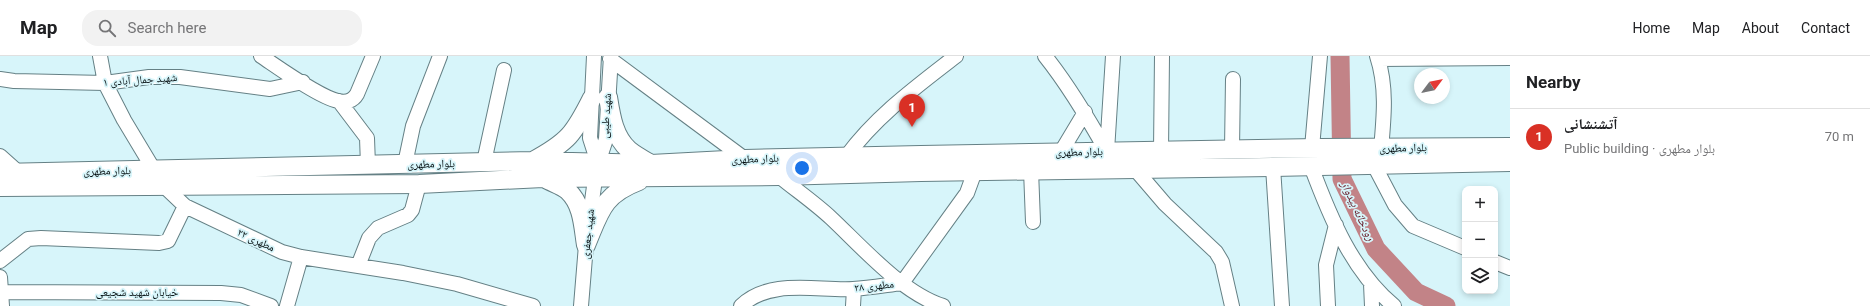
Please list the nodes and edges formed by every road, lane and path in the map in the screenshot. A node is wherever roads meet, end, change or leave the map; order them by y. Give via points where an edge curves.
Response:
1 (100, 56) edge
2 (261, 56) edge
3 (373, 56) edge
4 (440, 56) edge
5 (594, 56) edge
6 (956, 56) edge
7 (1046, 56) edge
8 (1113, 56) edge
9 (1162, 56) edge
10 (1320, 56) edge
11 (611, 57) edge
12 (1377, 58) edge
13 (1510, 58) edge
14 (504, 70) dead end
15 (0, 78) edge
16 (1233, 79) dead end
17 (303, 82) junction
18 (105, 83) junction
19 (600, 98) junction
20 (339, 101) junction
21 (1085, 112) junction
22 (1510, 147) edge
23 (1316, 148) junction
24 (1232, 149) junction
25 (1161, 151) junction
26 (1061, 152) junction
27 (1107, 152) junction
28 (0, 156) edge
29 (846, 157) junction
30 (1339, 157) junction
31 (1369, 157) junction
32 (745, 159) junction
33 (484, 162) junction
34 (1510, 162) edge
35 (921, 163) junction
36 (405, 164) junction
37 (368, 165) junction
38 (1315, 166) junction
39 (1273, 167) junction
40 (1136, 168) junction
41 (154, 170) junction
42 (534, 170) junction
43 (1031, 170) junction
44 (596, 171) junction
45 (649, 171) junction
46 (975, 171) junction
47 (0, 173) edge
48 (19, 173) junction
49 (779, 176) junction
50 (419, 184) junction
51 (164, 187) junction
52 (0, 188) edge
53 (185, 206) junction
54 (1033, 222) dead end
55 (1336, 226) junction
56 (586, 245) junction
57 (1462, 247) edge
58 (301, 257) junction
59 (0, 261) edge
60 (1498, 263) edge
61 (358, 266) junction
62 (1510, 268) edge
63 (0, 278) edge
64 (902, 283) junction
65 (1371, 284) junction
66 (854, 289) junction
67 (1, 296) edge
68 (124, 299) edge
69 (267, 305) edge
70 (287, 306) edge
71 (533, 306) edge
72 (581, 306) edge
73 (741, 306) edge
74 (853, 306) edge
75 (943, 306) edge
76 (1232, 306) edge
77 (1282, 306) edge
78 (1328, 306) edge
79 (1372, 306) edge
80 (1394, 306) edge

1 - 18 street
2 - 17 street
3 - 20 street via 358,94 347,102
4 - 36 street via 413,126
5 - 19 street, شهید طیبی
6 - 29 street via 903,96 860,138
7 - 21 street
8 - 27 street
9 - 25 street
10 - 23 street
11 - 19 street, شهید طیبی
11 - 32 street
12 - 13 street
12 - 31 street via 1385,103
14 - 33 street
15 - 18 street, شهید جمال آبادی ۱ via 14,81
16 - 24 street
17 - 18 street, شهید جمال آبادی ۱ via 270,89 180,76
17 - 20 street via 325,96
18 - 41 street
19 - 42 main road via 569,137
19 - 44 street, شهید طیبی via 606,139
19 - 45 main road via 628,150
20 - 37 street via 367,138
21 - 26 street
21 - 27 street
22 - 31 main road, بلوار مطهری
23 - 24 main road, بلوار مطهری
23 - 30 main road, بلوار مطهری
24 - 25 main road, بلوار مطهری
25 - 27 main road, بلوار مطهری
26 - 27 main road, بلوار مطهری
26 - 35 main road, بلوار مطهری
28 - 48 street
29 - 32 main road, بلوار مطهری
29 - 35 main road, بلوار مطهری
30 - 31 main road, بلوار مطهری
30 - 38 main road, بلوار مطهری
31 - 34 main road, بلوار مطهری
31 - 57 street via 1395,205 1414,226
32 - 45 main road, بلوار مطهری
33 - 36 main road, بلوار مطهری
33 - 42 main road, بلوار مطهری
35 - 46 main road, بلوار مطهری
35 - 49 main road, بلوار مطهری
36 - 37 main road, بلوار مطهری
37 - 41 main road, بلوار مطهری
38 - 39 main road, بلوار مطهری
38 - 55 street via 1325,203
39 - 40 main road, بلوار مطهری
39 - 77 street
40 - 43 main road, بلوار مطهری
40 - 76 street via 1165,204 1216,252 1222,262
41 - 48 main road, بلوار مطهری
42 - 44 main road, بلوار مطهری
42 - 50 main road, بلوار مطهری
42 - 56 main road via 568,190 575,199 579,207
43 - 46 main road, بلوار مطهری
43 - 54 street
44 - 45 main road, بلوار مطهری
44 - 56 street, شهید جعفری
45 - 49 main road, بلوار مطهری
45 - 56 main road via 615,192 603,205
46 - 64 street, مطهری ۲۸ via 967,193
47 - 48 main road, بلوار مطهری
49 - 64 street via 830,217 868,255
50 - 51 main road, بلوار مطهری
50 - 61 street via 412,210 378,228 369,238
51 - 52 main road, بلوار مطهری
51 - 53 street, مطهری ۲۲
53 - 58 street, مطهری ۲۲ via 282,252
53 - 59 street via 168,241 159,243 28,239
55 - 65 street
55 - 78 street via 1326,264
56 - 72 street, شهید جعفری
58 - 61 street, مطهری ۲۲
58 - 70 street
60 - 62 street
61 - 71 street, مطهری ۲۲ via 457,284
63 - 67 street
64 - 66 street, مطهری ۲۸
64 - 75 street
65 - 79 street
65 - 80 street
66 - 73 street, مطهری ۲۸ via 782,288 764,292
66 - 74 street
67 - 68 street, خیابان شهید شجیعی
68 - 69 street, خیابان شهید شجیعی via 221,292 241,295

